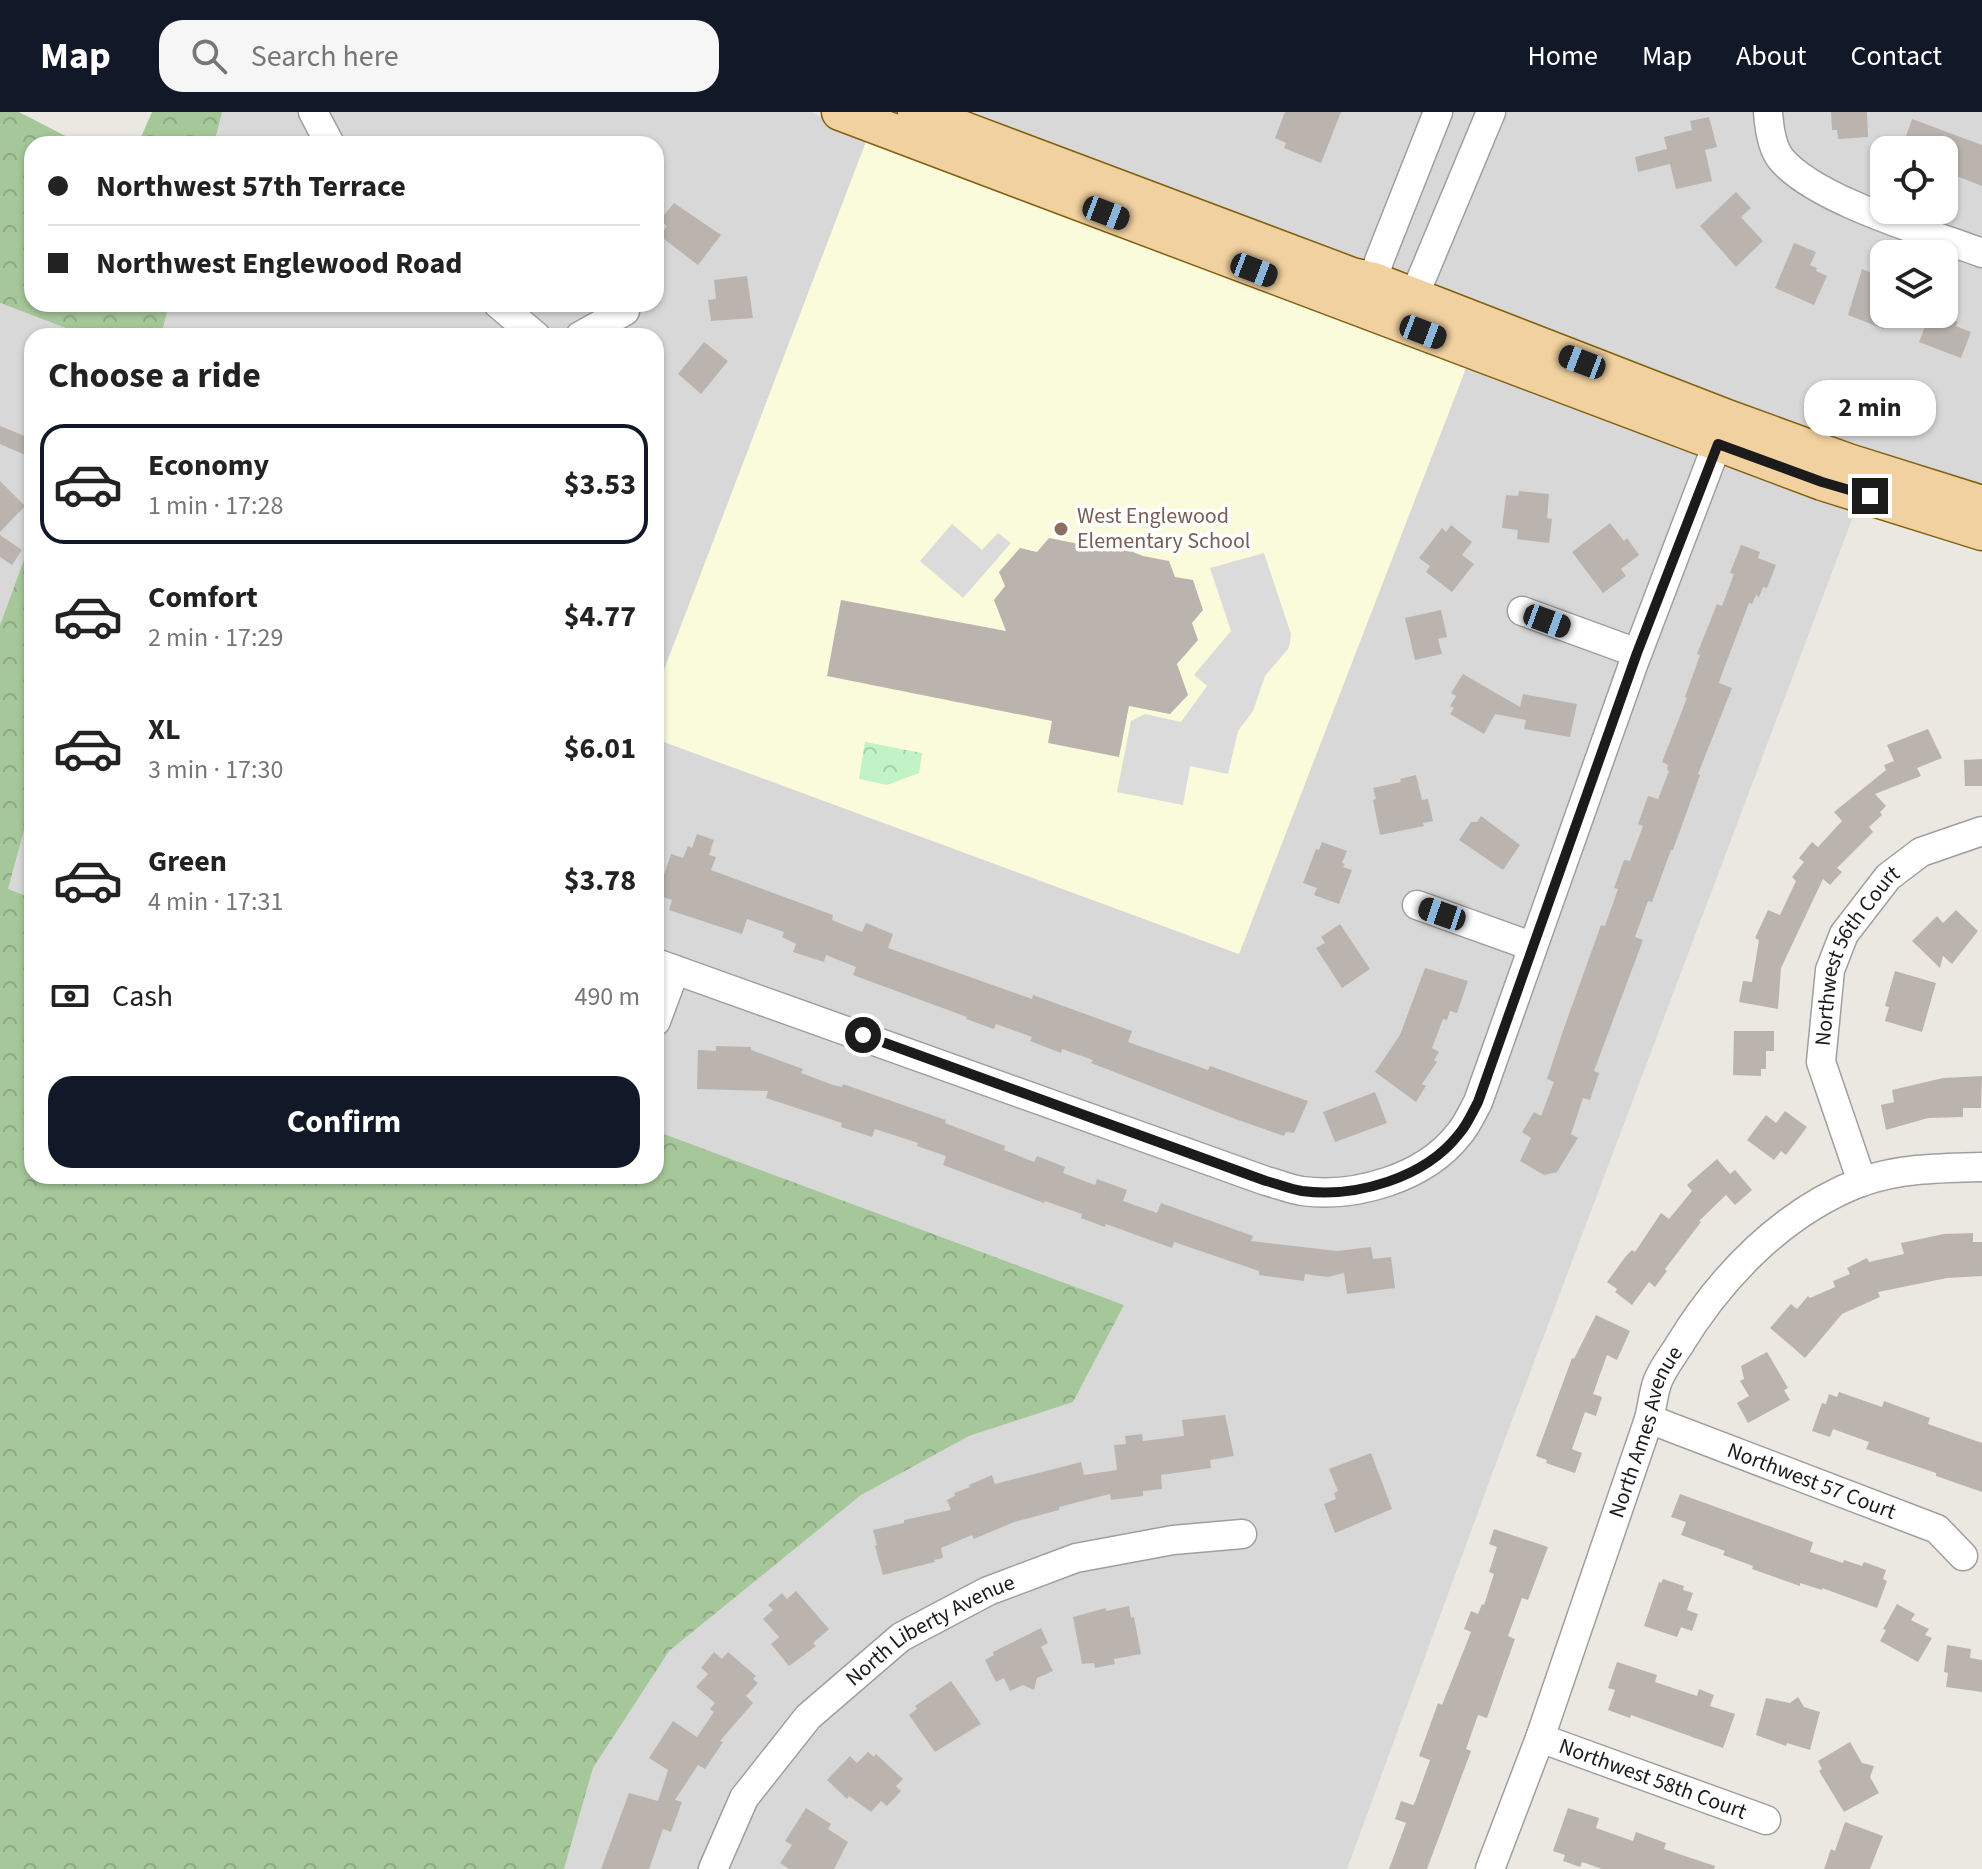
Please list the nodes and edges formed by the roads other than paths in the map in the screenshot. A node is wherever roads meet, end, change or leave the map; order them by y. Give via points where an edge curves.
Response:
1 (313, 112) edge
2 (840, 112) edge
3 (916, 112) edge
4 (1438, 112) edge
5 (1491, 112) edge
6 (1768, 112) edge
7 (326, 136) edge
8 (1982, 253) edge
9 (1370, 296) junction
10 (1408, 311) junction
11 (508, 312) edge
12 (623, 312) edge
13 (526, 328) edge
14 (594, 328) edge
15 (1722, 431) junction
16 (1982, 504) edge
17 (1982, 532) edge
18 (1522, 611) dead end
19 (1637, 653) junction
20 (1982, 831) edge
21 (1417, 905) dead end
22 (1531, 946) junction
23 (666, 966) edge
24 (1982, 1167) edge
25 (1862, 1182) junction
26 (1649, 1419) junction
27 (1242, 1534) dead end
28 (1963, 1556) dead end
29 (1540, 1738) junction
30 (1766, 1820) dead end
31 (713, 1869) edge
32 (1490, 1869) edge

1 - 7 street
2 - 9 main road
3 - 9 main road via 1352,276
4 - 9 street
5 - 10 street
6 - 8 street via 1780,158 1824,193
9 - 10 main road
10 - 15 main road
11 - 13 street
12 - 14 street
15 - 16 main road via 1848,462
15 - 17 main road via 1822,482
15 - 19 street
18 - 19 street
19 - 22 street
20 - 25 street, Northwest 56th Court via 1921,852 1888,877 1844,934 1830,970 1821,1062
21 - 22 street
22 - 23 street via 1478,1102 1459,1135 1403,1176 1335,1192 1302,1191 1266,1181
24 - 25 street, North Ames Avenue via 1920,1168
25 - 26 street, North Ames Avenue via 1802,1213 1757,1246 1686,1334 1657,1381
26 - 28 street, Northwest 57 Court via 1937,1529
26 - 29 street, North Ames Avenue
27 - 31 street, North Liberty Avenue via 1076,1558 988,1591 901,1637 808,1717 744,1798
29 - 30 street, Northwest 58th Court
29 - 32 street, North Ames Avenue

